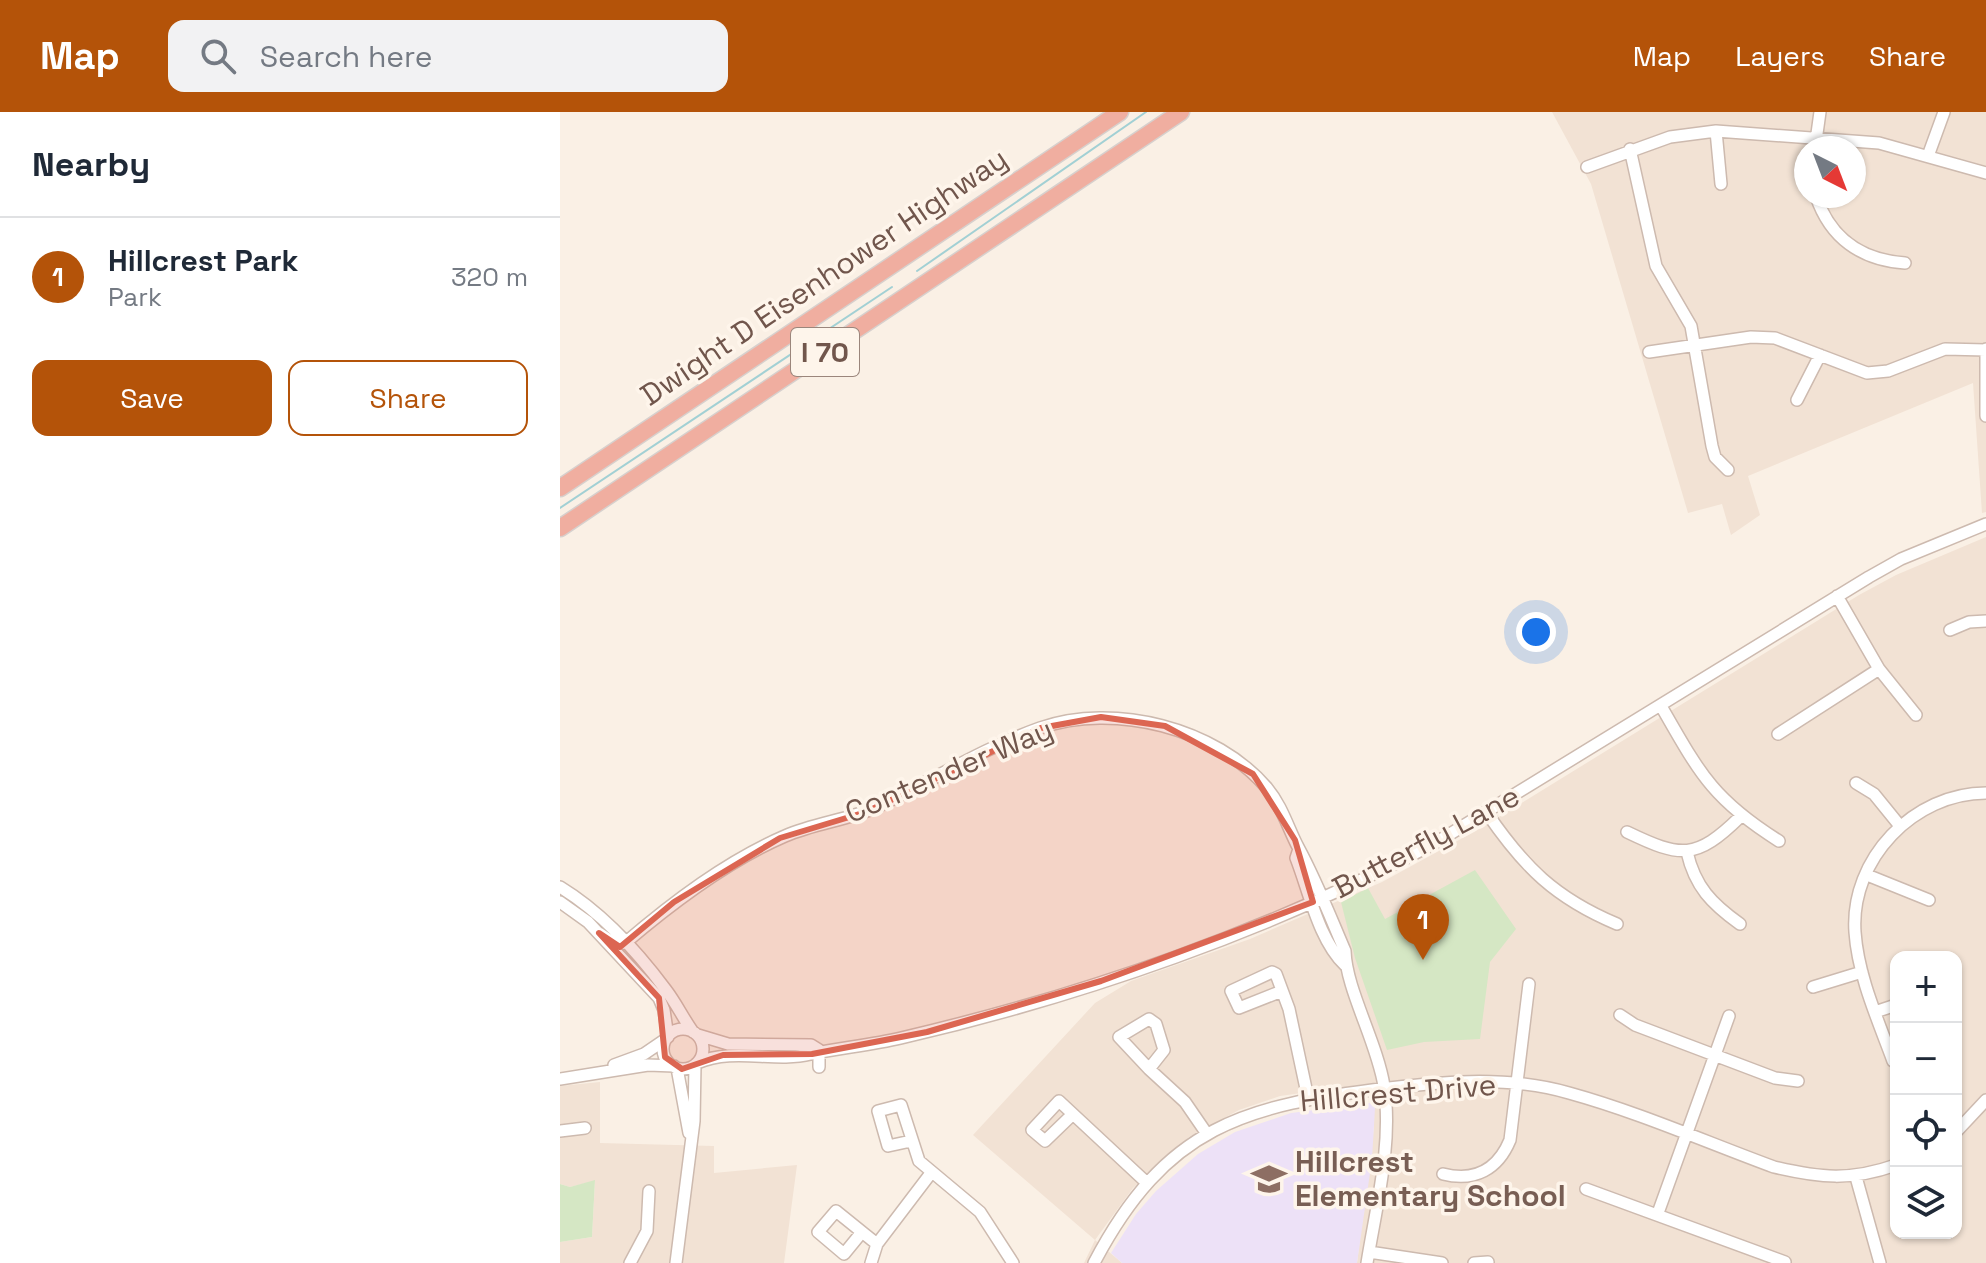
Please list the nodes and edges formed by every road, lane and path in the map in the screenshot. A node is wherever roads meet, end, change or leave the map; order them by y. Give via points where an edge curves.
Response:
1 (1120, 112) edge
2 (1181, 112) edge
3 (1820, 112) edge
4 (1944, 112) edge
5 (1716, 131) junction
6 (1816, 136) edge
7 (1794, 140) edge
8 (1866, 143) edge
9 (1630, 149) junction
10 (1928, 156) junction
11 (1587, 167) dead end
12 (1986, 173) edge
13 (1721, 184) dead end
14 (1822, 208) edge
15 (1905, 263) dead end
16 (1695, 345) junction
17 (1986, 349) edge
18 (1649, 352) dead end
19 (1820, 355) junction
20 (1797, 400) dead end
21 (1986, 416) edge
22 (1728, 470) dead end
23 (560, 488) edge
24 (1986, 524) edge
25 (560, 528) edge
26 (1837, 596) junction
27 (1986, 621) edge
28 (1950, 630) dead end
29 (1879, 669) junction
30 (1661, 706) junction
31 (1916, 715) dead end
32 (1778, 734) dead end
33 (1856, 783) dead end
34 (1986, 793) edge
35 (1487, 813) junction
36 (1740, 817) junction
37 (1900, 826) junction
38 (1627, 832) dead end
39 (1779, 841) dead end
40 (1687, 852) junction
41 (1867, 875) junction
42 (560, 887) edge
43 (1318, 899) junction
44 (1929, 900) dead end
45 (560, 902) edge
46 (1617, 924) dead end
47 (1740, 924) dead end
48 (599, 933) junction
49 (625, 943) junction
50 (1862, 972) junction
51 (1529, 984) dead end
52 (1813, 987) dead end
53 (1282, 991) dead end
54 (1890, 1007) edge
55 (1875, 1012) junction
56 (1620, 1015) dead end
57 (1729, 1016) dead end
58 (695, 1034) junction
59 (667, 1038) junction
60 (816, 1052) junction
61 (1890, 1053) edge
62 (1715, 1054) junction
63 (696, 1064) junction
64 (676, 1067) junction
65 (1149, 1069) junction
66 (566, 1079) edge
67 (1798, 1081) dead end
68 (1517, 1083) junction
69 (1385, 1088) junction
70 (1308, 1098) junction
71 (1986, 1100) edge
72 (1073, 1114) dead end
73 (1962, 1126) edge
74 (585, 1128) dead end
75 (560, 1131) edge
76 (689, 1133) junction
77 (1207, 1134) junction
78 (1686, 1134) junction
79 (911, 1141) dead end
80 (1890, 1167) edge
81 (931, 1173) junction
82 (1443, 1174) dead end
83 (1856, 1177) junction
84 (1147, 1183) junction
85 (1586, 1189) dead end
86 (649, 1191) dead end
87 (1658, 1213) junction
88 (862, 1232) dead end
89 (877, 1244) junction
90 (1368, 1258) edge
91 (1488, 1262) edge
92 (1785, 1262) edge
93 (630, 1263) edge
94 (676, 1263) edge
95 (871, 1263) edge
96 (1013, 1263) edge
97 (1094, 1263) edge
98 (1442, 1263) edge
99 (1474, 1263) edge
100 (1880, 1263) edge

1 - 23 highway, Dwight D Eisenhower Highway / I 70
2 - 25 highway, Dwight D Eisenhower Highway / I 70
3 - 6 street
4 - 10 street
5 - 7 street
5 - 9 street
5 - 13 street
8 - 10 street
9 - 11 street
9 - 16 street via 1656,266 1691,326
10 - 12 street
14 - 15 street via 1848,245 1873,258
16 - 18 street
16 - 19 street via 1775,338
16 - 22 street via 1712,446
17 - 19 street via 1945,349 1879,373 1855,370
17 - 21 street
19 - 20 street
24 - 26 street, Butterfly Lane via 1901,559
26 - 29 street
26 - 30 street, Butterfly Lane
27 - 28 street
29 - 31 street
29 - 32 street
30 - 35 street, Butterfly Lane
30 - 36 street via 1702,779
33 - 37 street via 1874,794
34 - 37 street via 1935,802
35 - 43 street, Butterfly Lane via 1389,868
35 - 46 street via 1517,857 1555,892
36 - 39 street
36 - 40 street via 1716,840
37 - 41 street via 1876,853
38 - 40 street
40 - 47 street via 1692,873 1710,902
41 - 44 street
41 - 50 street via 1858,893 1855,931
42 - 49 street via 592,909
43 - 49 street, Contender Way via 1269,790 1227,757 1165,726 1113,717 1078,719 1029,733 866,812 780,838 674,902
43 - 60 street, Butterfly Lane via 1089,985 897,1039
43 - 69 street, Contender Way via 1345,951
45 - 48 street
48 - 49 street via 615,944
48 - 59 street via 659,998
49 - 58 street via 668,992
50 - 52 street
50 - 55 street
51 - 68 street
53 - 70 street
54 - 55 street
55 - 61 street
56 - 62 street
57 - 62 street
58 - 59 street via 682,1029
58 - 60 street, Butterfly Lane via 728,1044 811,1045
58 - 63 street via 703,1046
59 - 64 street via 665,1057
59 - 66 street via 644,1054
60 - 63 street, Butterfly Lane via 723,1055
62 - 67 street via 1775,1078
62 - 78 street
63 - 64 street
63 - 76 street
64 - 66 street via 648,1065
64 - 76 street
65 - 65 street via 1164,1050 1156,1024 1149,1019 1119,1037
65 - 77 street via 1185,1102
68 - 69 street, Hillcrest Drive
68 - 78 street, Hillcrest Drive via 1568,1093
68 - 82 street via 1510,1140 1498,1162 1472,1176
69 - 70 street, Hillcrest Drive
69 - 90 street, Contender Way via 1385,1142
70 - 77 street, Hillcrest Drive via 1254,1111
71 - 73 street
72 - 84 street
74 - 75 street
76 - 94 street
77 - 84 street, Hillcrest Drive
78 - 83 street, Hillcrest Drive via 1805,1175
78 - 87 street
79 - 81 street
80 - 83 street, Hillcrest Drive
81 - 89 street
81 - 96 street via 980,1212
83 - 100 street
84 - 97 street, Hillcrest Drive
85 - 87 street
86 - 93 street via 647,1231
87 - 92 street
88 - 89 street
89 - 95 street
90 - 98 street
91 - 99 street

